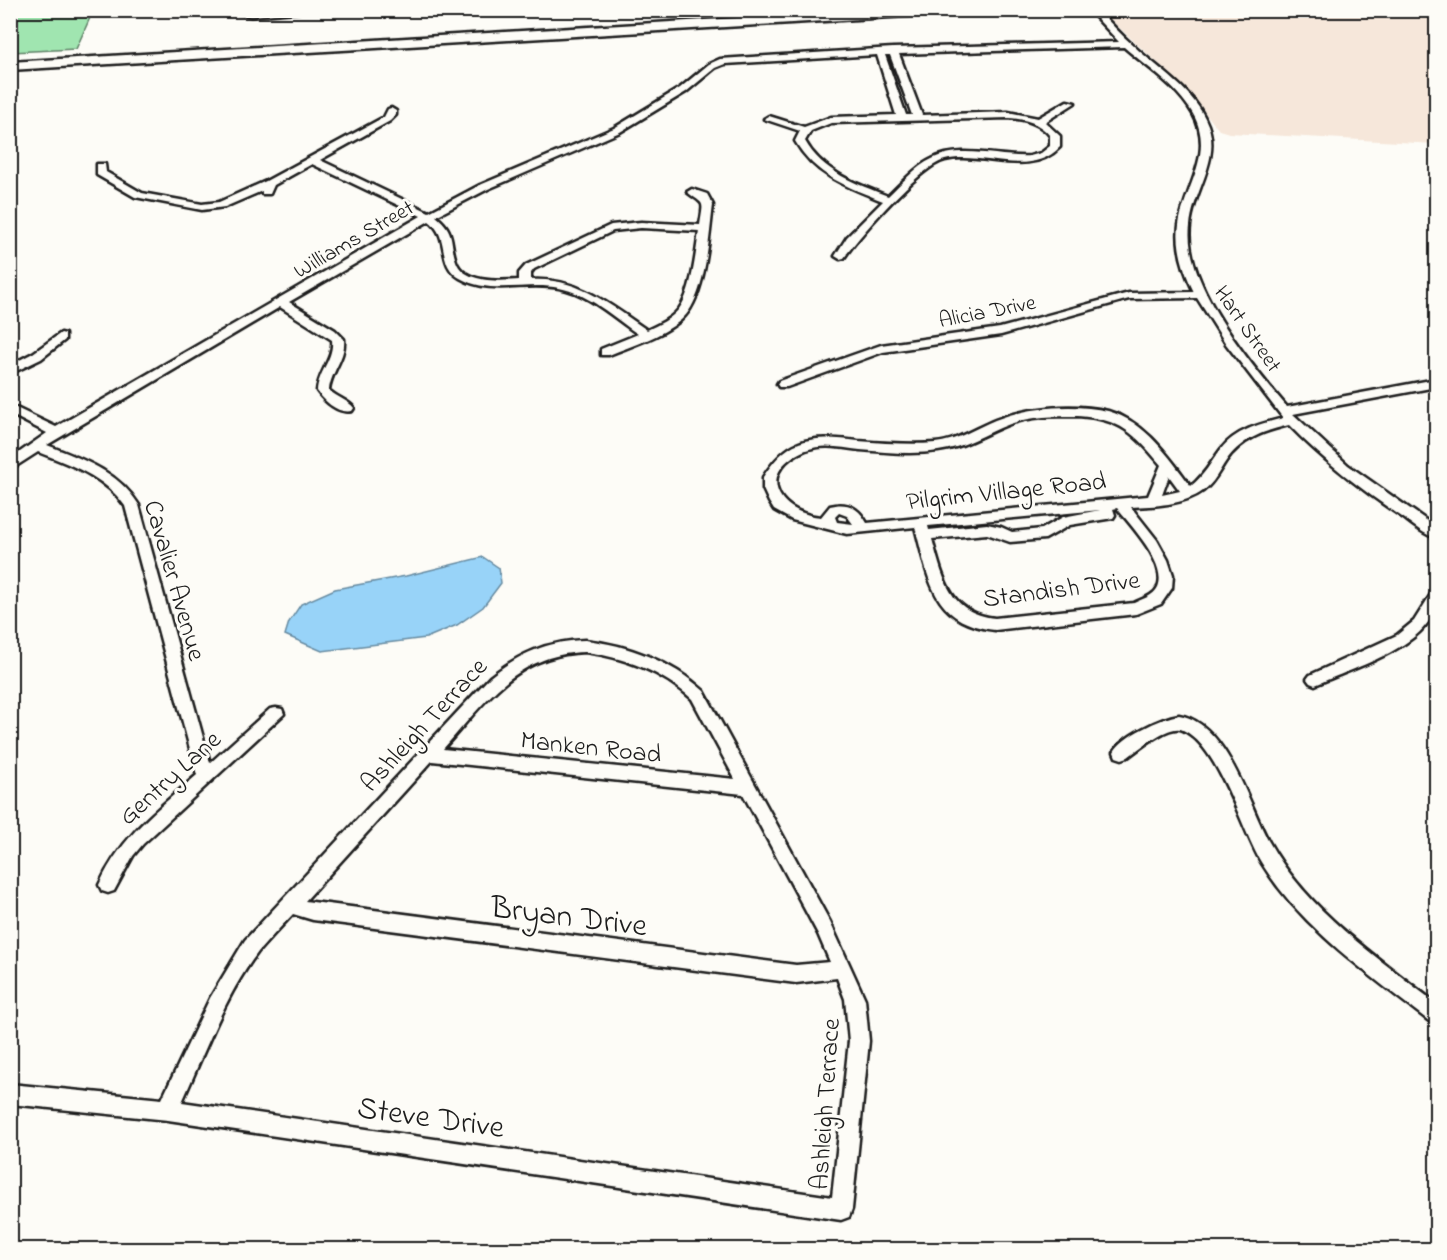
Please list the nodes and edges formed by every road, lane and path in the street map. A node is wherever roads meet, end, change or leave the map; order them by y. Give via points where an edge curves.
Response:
1 (224, 10) edge
2 (314, 10) edge
3 (855, 10) edge
4 (940, 10) edge
5 (1093, 10) edge
6 (1127, 44) junction
7 (893, 51) junction
8 (880, 52) junction
9 (10, 60) edge
10 (10, 66) edge
11 (1070, 103) dead end
12 (391, 111) dead end
13 (918, 117) junction
14 (902, 118) junction
15 (769, 119) dead end
16 (1038, 122) junction
17 (805, 130) junction
18 (312, 160) junction
19 (101, 166) dead end
20 (692, 192) dead end
21 (890, 200) junction
22 (429, 216) junction
23 (704, 228) junction
24 (840, 256) dead end
25 (525, 283) junction
26 (1201, 295) junction
27 (280, 302) junction
28 (645, 334) junction
29 (61, 337) dead end
30 (605, 352) dead end
31 (10, 370) edge
32 (1437, 383) edge
33 (783, 384) dead end
34 (348, 408) dead end
35 (10, 409) edge
36 (1288, 416) junction
37 (56, 432) junction
38 (37, 446) junction
39 (1167, 465) junction
40 (10, 466) edge
41 (1189, 493) junction
42 (1154, 499) junction
43 (1112, 503) junction
44 (829, 522) junction
45 (862, 528) junction
46 (922, 529) junction
47 (1437, 533) edge
48 (1437, 598) edge
49 (1314, 679) dead end
50 (276, 714) dead end
51 (1122, 752) dead end
52 (427, 754) junction
53 (206, 778) junction
54 (750, 788) junction
55 (108, 885) dead end
56 (289, 905) junction
57 (842, 968) junction
58 (1437, 1014) edge
59 (10, 1095) edge
60 (168, 1110) junction
61 (841, 1209) joint

1 - 2 street via 251,14
3 - 9 highway
4 - 10 highway
5 - 6 street, Hart Street
6 - 7 street
6 - 26 street, Hart Street via 1184,96 1207,133 1206,159 1184,224 1188,261
7 - 8 street
7 - 13 street
8 - 14 street
8 - 22 street, Williams Street via 723,61 617,130 484,187
11 - 16 street
12 - 18 street via 387,119
13 - 14 street
13 - 16 street via 1005,115
14 - 17 street via 831,120
15 - 17 street
16 - 21 street via 1056,138 1055,147 1046,154 1022,160 968,155 943,158 928,166
17 - 21 street via 800,139 803,148 834,177
18 - 19 street via 268,187 221,205 202,207 139,195 101,173
18 - 22 street
20 - 23 street via 708,202
21 - 24 street via 855,234
22 - 25 street via 447,233 449,261 459,273 483,283
22 - 27 street, Williams Street
23 - 25 street via 611,228 530,267
23 - 28 street via 688,304 676,318
25 - 28 street via 570,287
26 - 33 street, Alicia Drive via 1129,296 1001,331 881,349
26 - 36 street, Hart Street via 1228,338
27 - 34 street via 338,339 338,355 324,377 323,391 332,401
27 - 37 street, Williams Street
28 - 30 street
29 - 31 street
32 - 36 street
35 - 37 street
36 - 41 street via 1239,439 1206,481
36 - 47 street, Hart Street via 1365,485
37 - 38 street, Williams Street
38 - 40 street, Williams Street
38 - 53 street, Cavalier Avenue via 99,472 120,488 132,505
39 - 41 street, Pilgrim Village Road
39 - 42 street
39 - 44 street, Pilgrim Village Road via 1123,422 1092,414 1025,416 969,440 935,447 832,443 804,446 773,470 771,491 791,516
41 - 42 street, Pilgrim Village Road
42 - 43 street, Pilgrim Village Road
43 - 46 street, Pilgrim Village Road
43 - 46 street via 1108,514 1068,520 1045,534 1010,537 996,530
43 - 46 street, Standish Drive via 1159,553 1166,566 1161,596 1136,608 977,623 959,614 946,601
44 - 45 street, Pilgrim Village Road via 840,529
44 - 45 street via 832,511 844,508 855,513
45 - 46 street, Pilgrim Village Road
48 - 49 street via 1407,636
50 - 53 street, Gentry Lane
51 - 58 street via 1173,722 1184,722 1197,731 1234,786 1266,855 1299,899 1343,942
52 - 54 street, Manken Road
52 - 54 street, Ashleigh Terrace via 507,670 563,646 596,646 628,654 688,685 708,708
52 - 56 street, Ashleigh Terrace
53 - 55 street, Gentry Lane via 127,850
54 - 57 street, Ashleigh Terrace
56 - 57 street, Bryan Drive via 313,912 796,974
56 - 60 street, Ashleigh Terrace via 240,962
57 - 61 street, Ashleigh Terrace via 855,999 859,1041
59 - 60 street, Steve Drive
60 - 61 street, Steve Drive

